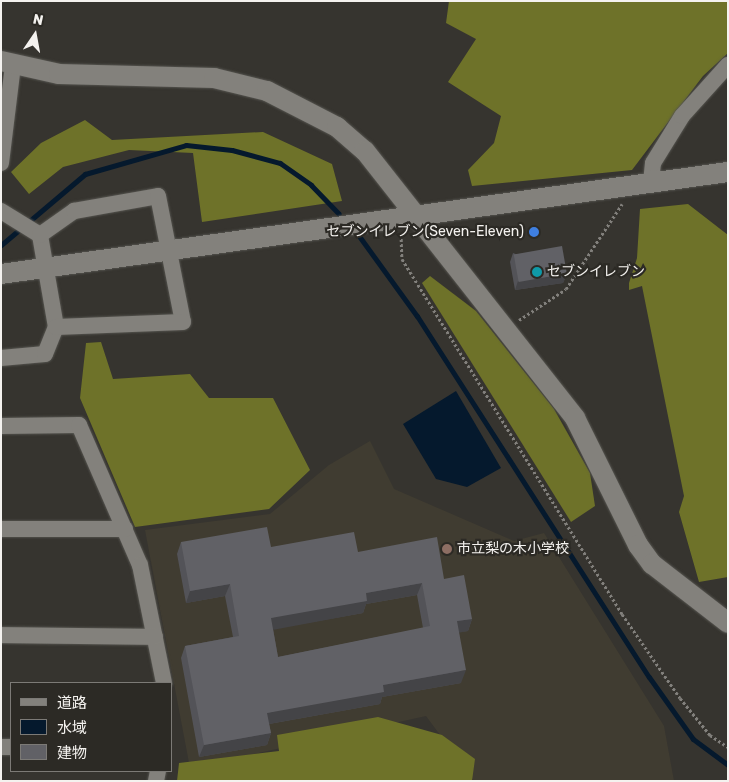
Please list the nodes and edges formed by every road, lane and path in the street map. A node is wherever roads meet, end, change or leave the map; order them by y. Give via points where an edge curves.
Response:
1 (7, 63) edge
2 (728, 65) edge
3 (1, 163) edge
4 (728, 172) edge
5 (651, 182) junction
6 (626, 186) junction
7 (1, 211) edge
8 (414, 216) junction
9 (402, 234) dead end
10 (40, 235) junction
11 (171, 250) junction
12 (44, 268) junction
13 (1, 274) edge
14 (56, 326) junction
15 (503, 327) junction
16 (1, 358) edge
17 (1, 426) edge
18 (1, 529) edge
19 (125, 529) junction
20 (728, 623) edge
21 (1, 635) edge
22 (155, 637) junction
23 (164, 682) edge
24 (728, 747) edge

1 - 3 street
1 - 8 street via 59,74 214,78 267,91 337,127 365,151
2 - 5 street via 682,116 653,163
4 - 5 street
5 - 6 street
6 - 8 street
6 - 15 path via 618,214 566,289 534,312
7 - 10 street
8 - 11 street
8 - 15 street
9 - 24 path via 402,259 622,614 680,698 710,735
10 - 11 street via 74,210 158,196
10 - 12 street
11 - 12 street
11 - 14 street via 183,322
12 - 13 street
12 - 14 street
14 - 16 street via 45,354
15 - 20 street via 576,418 638,545 652,564
17 - 19 street via 79,425
18 - 19 street
19 - 22 street via 140,565
21 - 22 street
22 - 23 street

